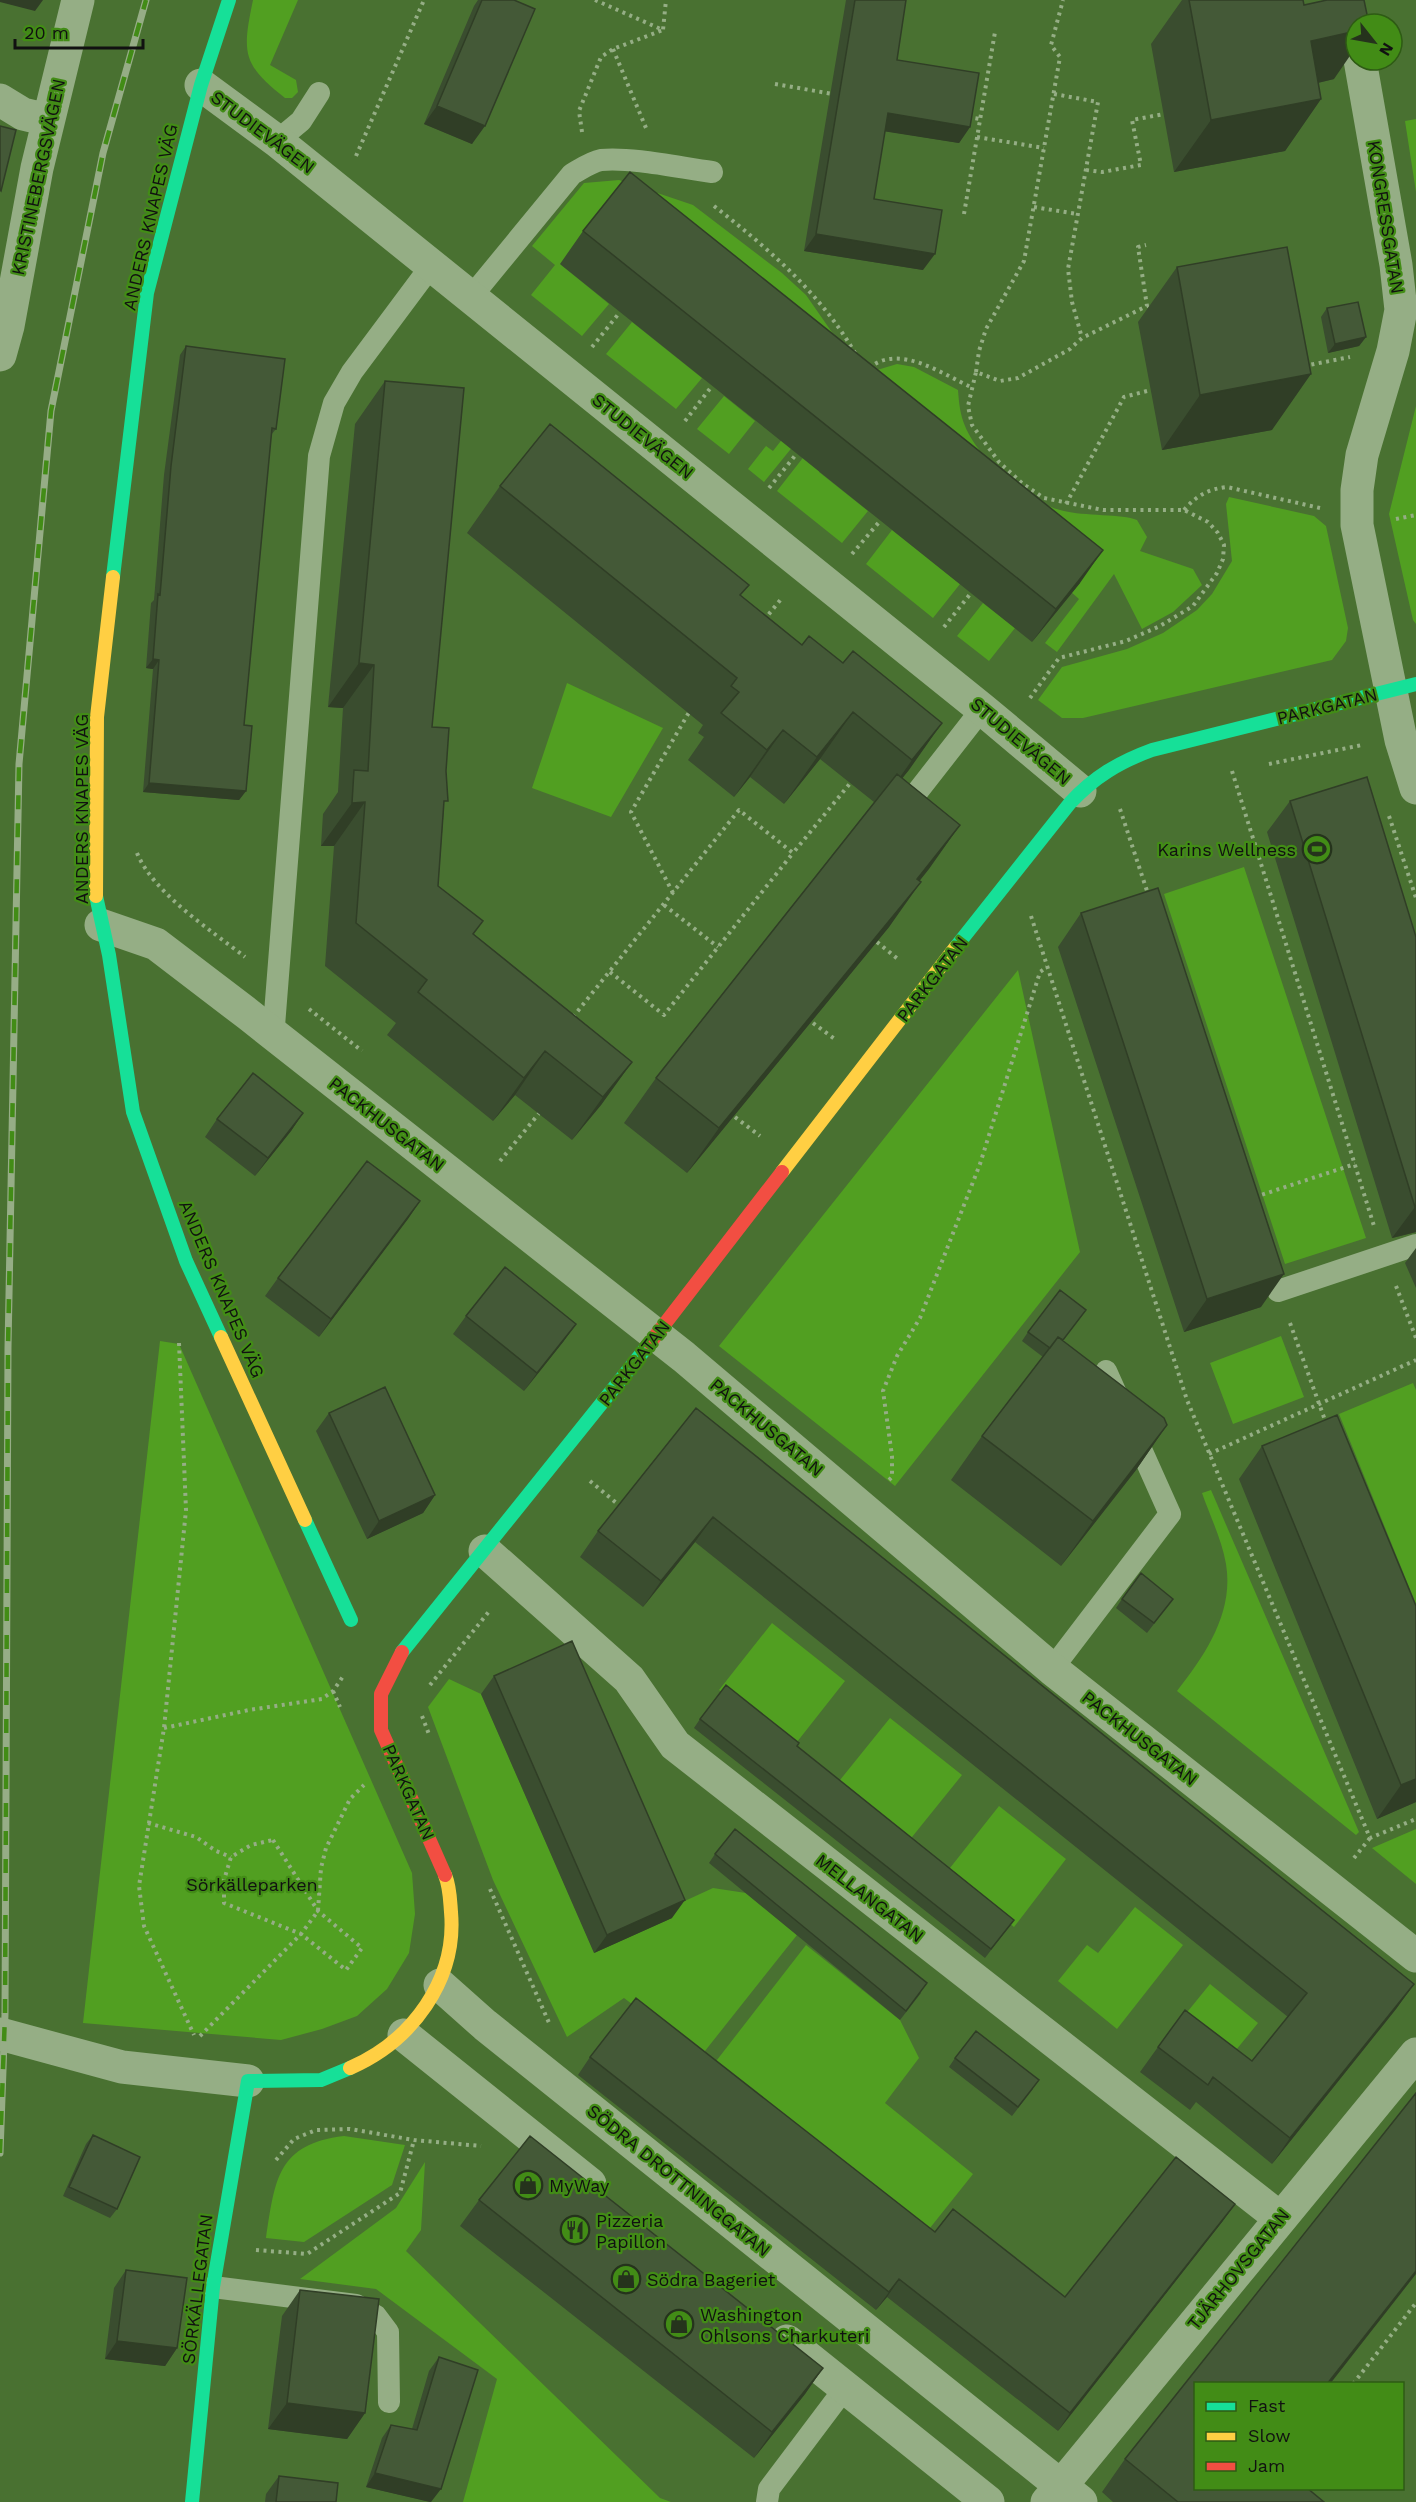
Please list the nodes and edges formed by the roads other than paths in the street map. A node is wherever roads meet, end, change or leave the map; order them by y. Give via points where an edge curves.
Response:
1 (78, 0) edge
2 (229, 0) edge
3 (1362, 72) edge
4 (201, 85) junction
5 (319, 93) dead end
6 (0, 100) edge
7 (48, 120) junction
8 (277, 141) junction
9 (712, 172) road end
10 (431, 266) junction
11 (471, 297) junction
12 (0, 355) edge
13 (1403, 687) edge
14 (982, 709) junction
15 (1416, 788) edge
16 (1080, 791) junction
17 (897, 818) edge
18 (100, 925) junction
19 (274, 1026) dead end
20 (1416, 1245) edge
21 (1278, 1291) edge
22 (655, 1336) junction
23 (1106, 1371) edge
24 (486, 1551) junction
25 (351, 1620) dead end
26 (1052, 1669) junction
27 (1416, 1956) edge
28 (440, 1985) junction
29 (0, 2034) edge
30 (404, 2035) junction
31 (1416, 2054) edge
32 (248, 2081) junction
33 (614, 2203) edge
34 (1280, 2218) junction
35 (213, 2287) junction
36 (762, 2321) edge
37 (845, 2388) junction
38 (389, 2402) dead end
39 (1063, 2496) edge
40 (192, 2502) edge
41 (767, 2502) edge
42 (988, 2502) edge

1 - 7 street, KRISTINEBERGSVÄGEN
2 - 4 street, ANDERS KNAPES VÄG
3 - 13 street, KONGRESSGATAN via 1401,310 1362,455 1357,525
4 - 8 street, STUDIEVÄGEN
4 - 18 street, ANDERS KNAPES VÄG via 144,317 97,717 96,893
5 - 8 lane via 301,121
6 - 7 street via 23,114
7 - 12 street, KRISTINEBERGSVÄGEN
8 - 10 street, STUDIEVÄGEN
9 - 11 lane via 600,160 586,166 572,174
10 - 11 street, STUDIEVÄGEN
10 - 19 lane via 352,372 334,403 319,456
11 - 14 street, STUDIEVÄGEN
13 - 15 street, KONGRESSGATAN via 1401,740
13 - 16 street, PARKGATAN via 1152,750 1115,763
14 - 16 street, STUDIEVÄGEN
14 - 17 lane
16 - 22 street, PARKGATAN
18 - 22 street, PACKHUSGATAN via 156,944
18 - 25 street, ANDERS KNAPES VÄG via 109,955 134,1112 186,1261
20 - 21 lane
22 - 24 street, PARKGATAN
22 - 26 street, PACKHUSGATAN
23 - 26 lane via 1170,1514
24 - 28 street, PARKGATAN via 397,1658 381,1694 381,1730 449,1884 453,1934
24 - 34 street, MELLANGATAN via 629,1679 675,1745
26 - 27 street, PACKHUSGATAN
28 - 30 street, PARKGATAN
28 - 39 street, SÖDRA DROTTNINGGATAN
29 - 32 street, PARKGATAN via 122,2067
30 - 32 street, PARKGATAN via 366,2061 321,2080
30 - 33 street
31 - 34 street, TJÄRHOVSGATAN
32 - 35 street, SÖRKÄLLEGATAN
34 - 39 street, TJÄRHOVSGATAN
35 - 38 lane via 356,2305 376,2316 388,2332
35 - 40 street, SÖRKÄLLEGATAN
36 - 37 street
37 - 41 lane via 769,2489
37 - 42 street

